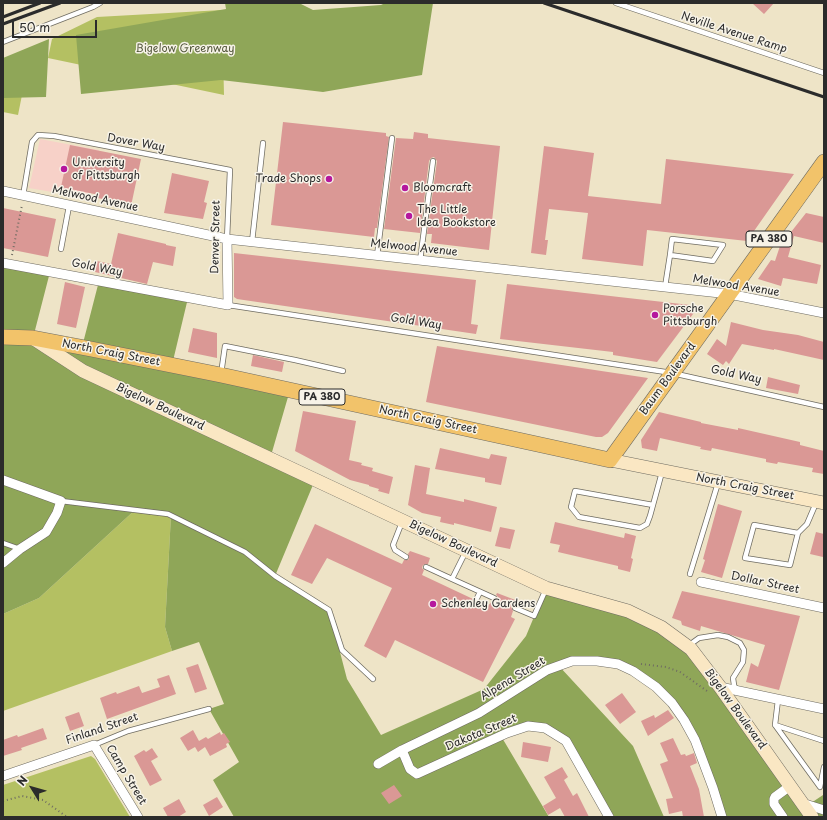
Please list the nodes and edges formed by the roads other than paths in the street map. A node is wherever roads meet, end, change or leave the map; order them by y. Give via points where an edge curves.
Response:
1 (100, 3) edge
2 (616, 3) edge
3 (3, 42) edge
4 (824, 73) edge
5 (392, 138) dead end
6 (263, 143) dead end
7 (432, 161) dead end
8 (824, 162) edge
9 (230, 170) joint
10 (3, 191) edge
11 (23, 196) junction
12 (69, 206) junction
13 (227, 239) junction
14 (252, 242) junction
15 (60, 249) dead end
16 (670, 255) junction
17 (377, 256) junction
18 (420, 261) junction
19 (7, 264) edge
20 (665, 287) junction
21 (729, 294) junction
22 (228, 305) junction
23 (824, 313) edge
24 (3, 327) edge
25 (3, 337) edge
26 (33, 338) junction
27 (343, 371) dead end
28 (672, 373) junction
29 (221, 375) junction
30 (824, 407) edge
31 (610, 460) junction
32 (663, 470) junction
33 (3, 480) edge
34 (718, 482) junction
35 (61, 501) junction
36 (820, 502) edge
37 (652, 505) junction
38 (403, 521) junction
39 (798, 533) junction
40 (3, 542) edge
41 (20, 549) junction
42 (466, 550) junction
43 (406, 557) dead end
44 (3, 563) edge
45 (426, 567) dead end
46 (690, 574) dead end
47 (452, 579) junction
48 (701, 582) dead end
49 (546, 588) junction
50 (480, 592) junction
51 (494, 598) dead end
52 (476, 600) dead end
53 (515, 608) dead end
54 (824, 608) edge
55 (688, 647) junction
56 (372, 679) dead end
57 (716, 690) junction
58 (736, 690) junction
59 (778, 700) junction
60 (210, 709) dead end
61 (824, 709) edge
62 (776, 725) junction
63 (824, 741) edge
64 (94, 745) junction
65 (402, 750) junction
66 (378, 764) dead end
67 (824, 767) edge
68 (3, 776) edge
69 (790, 786) junction
70 (802, 803) junction
71 (824, 810) edge
72 (138, 817) edge
73 (610, 817) edge
74 (722, 817) edge
75 (783, 817) edge
76 (812, 817) edge

1 - 3 lane
2 - 4 lane, Neville Avenue Ramp
5 - 17 lane
6 - 14 lane
7 - 18 lane
8 - 21 main road, Baum Boulevard / PA 380
9 - 11 lane, Dover Way via 38,135 32,142
9 - 13 lane, Denver Street
10 - 11 street, Melwood Avenue
11 - 12 street, Melwood Avenue
12 - 13 street, Melwood Avenue
12 - 15 lane
13 - 14 street, Melwood Avenue
13 - 22 street, Denver Street
14 - 17 street, Melwood Avenue
16 - 16 lane via 713,261 723,245 672,239
16 - 20 lane
17 - 18 street, Melwood Avenue
18 - 20 street, Melwood Avenue
19 - 22 street, Gold Way
20 - 21 street, Melwood Avenue
21 - 23 street, Melwood Avenue
21 - 28 main road, Baum Boulevard / PA 380
22 - 28 lane, Gold Way
24 - 26 main road, Bigelow Boulevard / PA 380
25 - 26 main road, PA 380
26 - 29 main road, North Craig Street / PA 380
26 - 38 main road, Bigelow Boulevard via 83,371
27 - 29 lane via 225,346
28 - 30 lane, Gold Way
28 - 31 main road, Baum Boulevard / PA 380
29 - 31 main road, North Craig Street / PA 380
31 - 32 main road, North Craig Street
32 - 34 main road, North Craig Street
32 - 37 lane
33 - 35 street
34 - 36 main road, North Craig Street
34 - 46 lane
35 - 41 street via 46,532
35 - 56 lane via 168,514 245,552 275,576 329,610 342,650
36 - 39 lane via 807,524
37 - 37 lane via 647,524 640,528 579,517 572,506 575,491
38 - 42 main road, Bigelow Boulevard
38 - 43 lane via 393,545 395,550
39 - 39 lane via 790,564 745,558 754,525
40 - 41 lane
41 - 44 street
42 - 47 lane
42 - 49 main road, Bigelow Boulevard
45 - 47 lane
47 - 50 lane
48 - 54 street, Dollar Street
49 - 53 lane via 534,616
49 - 55 main road, Bigelow Boulevard via 628,611 661,627
50 - 51 lane
50 - 52 lane
55 - 57 main road, Bigelow Boulevard
55 - 58 lane via 699,638 708,636 724,636 740,643 744,650 742,662 733,678
57 - 58 street
57 - 69 main road, Bigelow Boulevard
58 - 59 street
59 - 61 street
59 - 62 lane
60 - 64 lane, Finland Street via 128,731
62 - 63 lane
62 - 67 lane via 820,787
64 - 68 street, Finland Street
64 - 72 street, Camp Street
65 - 66 street, Alpena Street
65 - 73 street, Dakota Street via 410,769 417,774 507,733 528,726 545,728 566,741
65 - 74 street, Alpena Street via 479,713 547,670 572,661 618,664 656,687 676,708 695,740
69 - 70 main road, Bigelow Boulevard
69 - 75 street via 774,799 774,804
70 - 71 street
70 - 76 main road, Bigelow Boulevard

